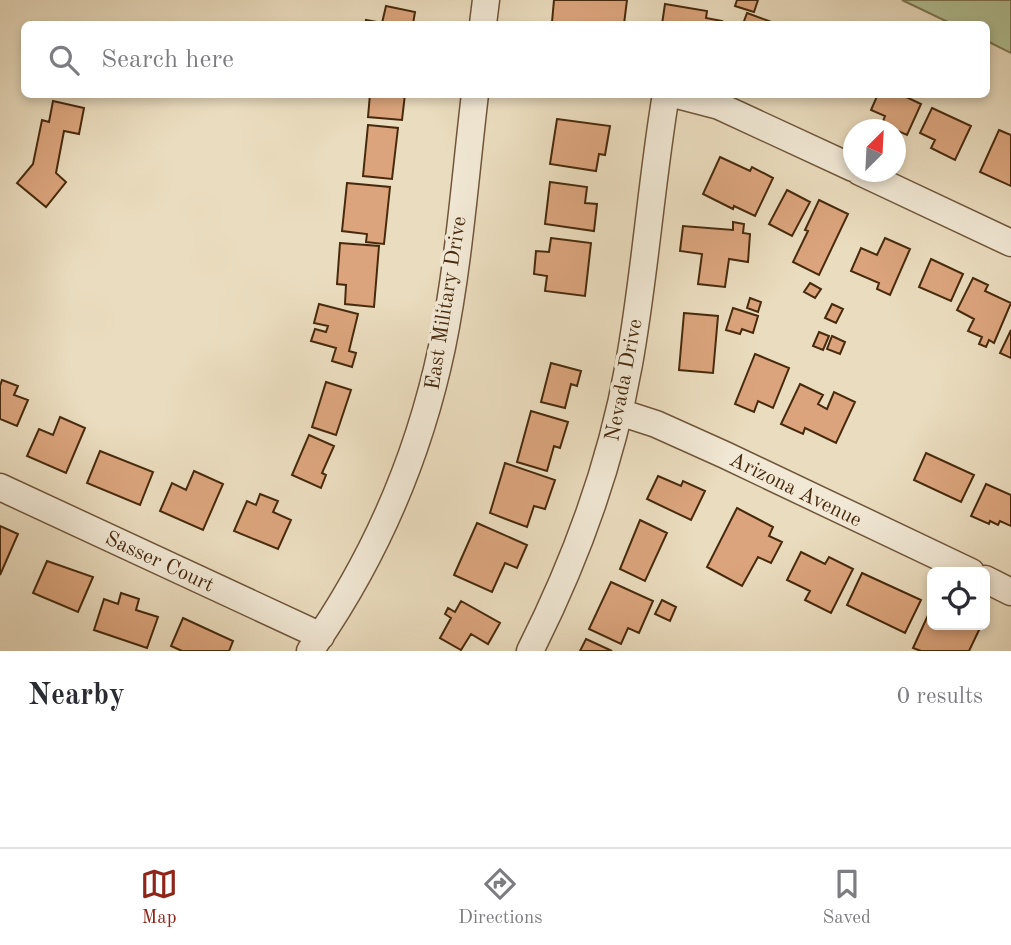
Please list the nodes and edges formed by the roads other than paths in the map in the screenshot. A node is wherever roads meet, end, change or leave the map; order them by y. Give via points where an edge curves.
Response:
1 (486, 0) edge
2 (483, 21) edge
3 (475, 98) edge
4 (665, 98) edge
5 (694, 98) edge
6 (843, 163) edge
7 (881, 182) edge
8 (1011, 243) edge
9 (618, 412) junction
10 (0, 487) edge
11 (961, 567) edge
12 (990, 582) edge
13 (1011, 592) edge
14 (315, 643) edge
15 (530, 651) edge

1 - 2 street
3 - 14 street, East Military Drive via 453,277 428,406 373,547
4 - 9 street, Nevada Drive via 629,365
5 - 6 street
7 - 8 street
9 - 11 street, Arizona Avenue via 724,454
9 - 15 street, Nevada Drive via 576,551
10 - 14 street, Sasser Court
12 - 13 street

